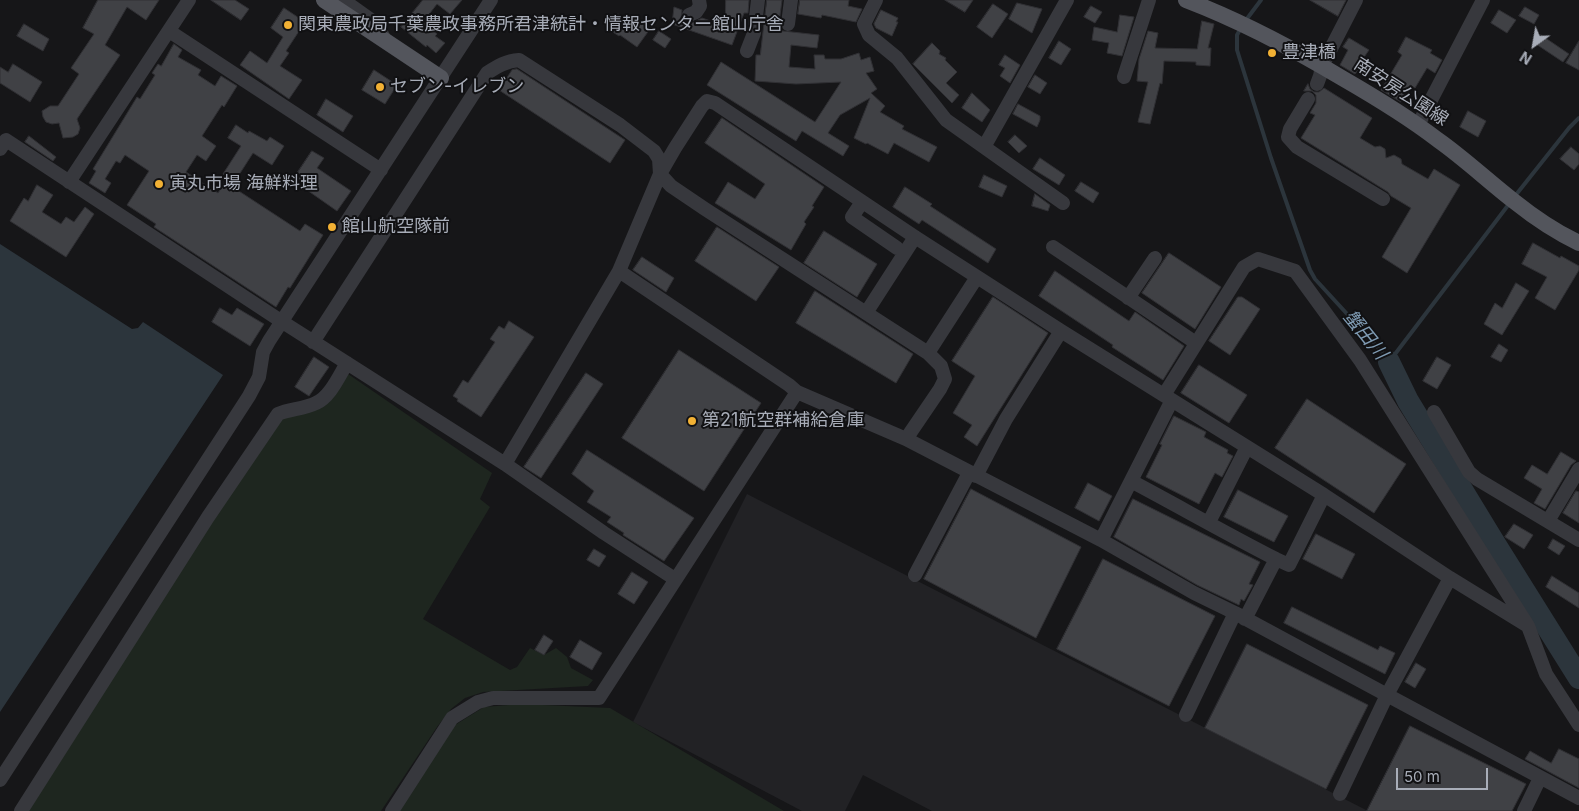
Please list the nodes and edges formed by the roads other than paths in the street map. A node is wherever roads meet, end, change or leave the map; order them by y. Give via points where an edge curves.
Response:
1 (189, 0) edge
2 (324, 0) edge
3 (343, 0) edge
4 (490, 0) edge
5 (699, 0) edge
6 (758, 0) edge
7 (791, 0) edge
8 (876, 0) edge
9 (1067, 0) edge
10 (1149, 0) edge
11 (1186, 0) edge
12 (1356, 0) edge
13 (1483, 0) edge
14 (1212, 5) edge
15 (689, 15) dead end
16 (788, 24) dead end
17 (169, 31) junction
18 (391, 46) junction
19 (747, 52) dead end
20 (1322, 66) junction
21 (1124, 77) dead end
22 (441, 78) junction
23 (1317, 84) dead end
24 (1308, 99) dead end
25 (1418, 125) junction
26 (3, 145) edge
27 (984, 147) junction
28 (382, 170) junction
29 (660, 174) junction
30 (70, 182) junction
31 (1383, 199) dead end
32 (862, 202) junction
33 (1064, 203) dead end
34 (915, 237) junction
35 (1579, 243) edge
36 (897, 248) dead end
37 (1053, 248) dead end
38 (1155, 258) dead end
39 (619, 271) junction
40 (977, 277) junction
41 (1128, 298) junction
42 (866, 313) junction
43 (281, 321) junction
44 (1061, 331) junction
45 (313, 342) junction
46 (1196, 343) junction
47 (928, 353) junction
48 (347, 363) junction
49 (797, 392) junction
50 (1168, 397) junction
51 (1434, 412) dead end
52 (906, 439) junction
53 (1247, 447) junction
54 (505, 464) junction
55 (1579, 469) edge
56 (972, 474) junction
57 (1131, 481) junction
58 (1324, 495) junction
59 (1209, 522) junction
60 (1548, 522) junction
61 (1101, 540) junction
62 (1579, 540) edge
63 (1276, 559) junction
64 (915, 575) dead end
65 (1450, 578) junction
66 (675, 579) junction
67 (1240, 616) junction
68 (1528, 626) junction
69 (1388, 695) junction
70 (1186, 715) dead end
71 (1579, 725) edge
72 (1540, 778) junction
73 (0, 780) edge
74 (1340, 794) dead end
75 (1579, 798) edge
76 (21, 811) edge
77 (392, 811) edge
78 (1524, 811) edge

1 - 17 street
2 - 18 main road
3 - 18 street via 371,20
4 - 22 street
5 - 15 street via 700,6
6 - 19 street via 754,33
7 - 16 street
8 - 27 street via 864,24 869,35 897,58 946,120
9 - 27 street
10 - 21 street
11 - 14 main road, 南安房公園線
12 - 20 street
13 - 25 street
14 - 20 main road, 南安房公園線
17 - 28 street
17 - 30 street
18 - 22 main road
20 - 23 street
20 - 25 main road, 南安房公園線
22 - 28 street
24 - 31 street via 1288,138 1297,147
25 - 35 main road, 南安房公園線 via 1522,208
26 - 30 street
27 - 33 street
28 - 43 street
29 - 32 street via 702,106 707,101 715,102
29 - 39 street
29 - 42 street via 671,186 705,209
29 - 45 street via 660,159 654,151 620,125 519,60 510,60 487,73
30 - 43 street
32 - 34 street
32 - 36 street via 852,217
34 - 40 street
34 - 42 street
37 - 41 street
38 - 41 street
39 - 49 street
39 - 54 street
40 - 44 street
40 - 47 street
41 - 46 street
42 - 47 street
43 - 45 street
43 - 73 street via 263,352 259,377 249,396
44 - 50 street
44 - 56 street
45 - 48 street
46 - 50 street
46 - 68 street via 1244,266 1258,259 1295,271 1360,360
47 - 52 street via 940,366 945,379
48 - 54 street
48 - 76 street via 334,385 317,403 278,414
49 - 52 street
49 - 66 street
50 - 53 street
50 - 57 street
51 - 60 street via 1469,472
52 - 56 street
53 - 58 street
53 - 59 street
54 - 66 street
55 - 60 street
56 - 61 street
56 - 64 street
57 - 59 street
57 - 61 street
58 - 63 street via 1289,565
58 - 65 street
59 - 63 street
60 - 62 street
61 - 67 street
63 - 67 street
65 - 68 street
65 - 69 street
66 - 77 street via 598,698 494,698 478,702 452,718
67 - 69 street
67 - 70 street
68 - 71 street via 1546,674
69 - 72 street
69 - 74 street
72 - 75 street
72 - 78 street

